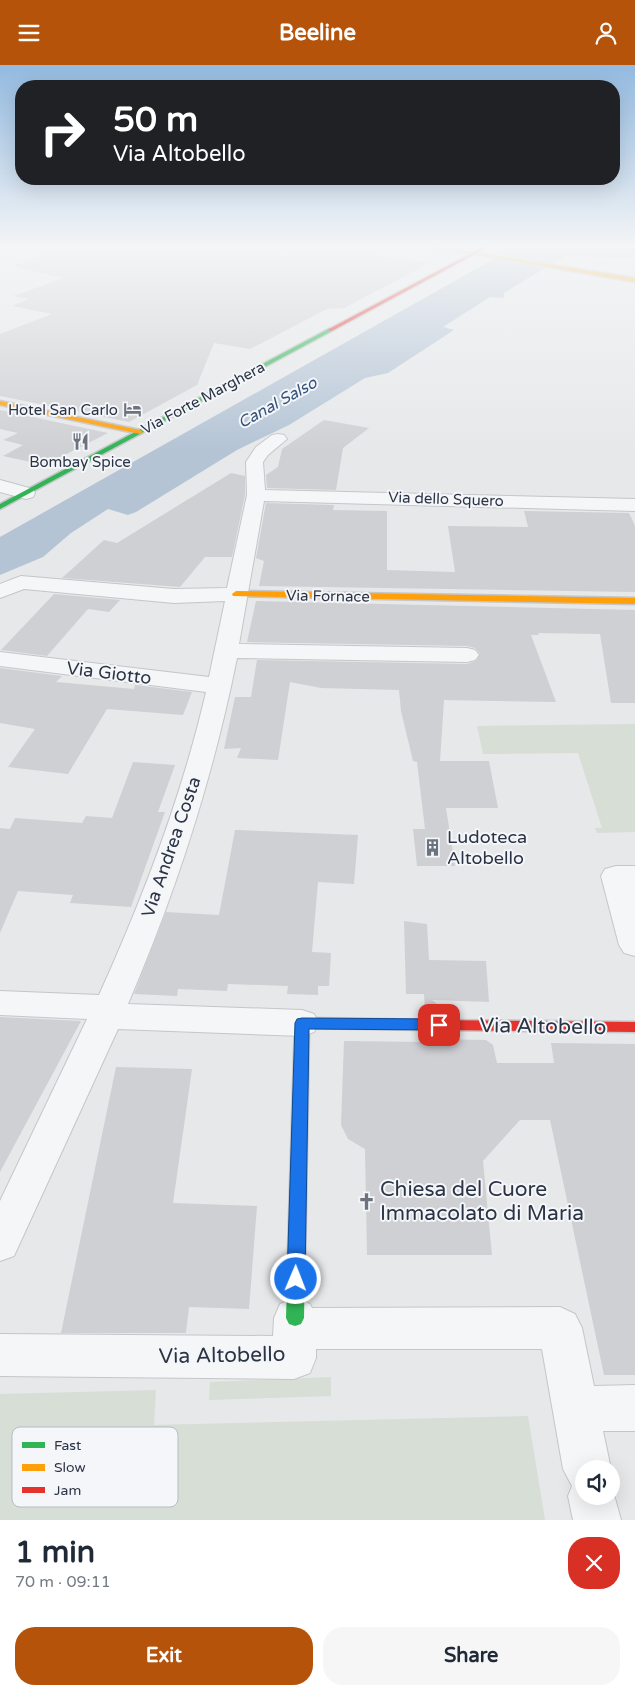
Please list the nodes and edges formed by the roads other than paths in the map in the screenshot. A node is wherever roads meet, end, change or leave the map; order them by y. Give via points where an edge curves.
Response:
1 (360, 315) edge
2 (0, 403) edge
3 (140, 432) junction
4 (278, 439) dead end
5 (0, 486) edge
6 (26, 493) junction
7 (264, 495) junction
8 (635, 505) edge
9 (0, 507) edge
10 (0, 592) edge
11 (236, 594) junction
12 (635, 601) edge
13 (226, 651) junction
14 (467, 655) dead end
15 (0, 659) edge
16 (219, 686) junction
17 (635, 875) edge
18 (635, 945) edge
19 (0, 1003) edge
20 (110, 1008) junction
21 (302, 1023) junction
22 (635, 1027) edge
23 (0, 1243) edge
24 (295, 1324) junction
25 (0, 1355) edge
26 (635, 1408) edge
27 (576, 1409) junction
28 (585, 1460) edge
29 (594, 1505) edge
30 (596, 1520) edge

1 - 3 street, Via Forte Marghera
2 - 3 street
3 - 6 street, Via Forte Marghera
4 - 7 street, Via Andrea Costa via 262,448 253,459 252,469
5 - 6 street
6 - 9 street, Via Forte Marghera
7 - 8 street, Via dello Squero
7 - 11 street, Via Andrea Costa
10 - 11 street, Via Fornace via 21,582 174,596
11 - 12 street, Via Fornace
11 - 13 street, Via Andrea Costa
13 - 14 street
13 - 16 street, Via Andrea Costa
15 - 16 street, Via Giotto
16 - 20 street, Via Andrea Costa via 186,814
17 - 18 street via 616,876
19 - 20 street
20 - 21 street, Via Altobello via 120,1017
20 - 23 street, Via Andrea Costa
21 - 22 street, Via Altobello
21 - 24 street, Via Altobello
24 - 25 street, Via Altobello via 294,1358
24 - 27 street via 560,1328
26 - 27 street
27 - 28 street
29 - 30 street

